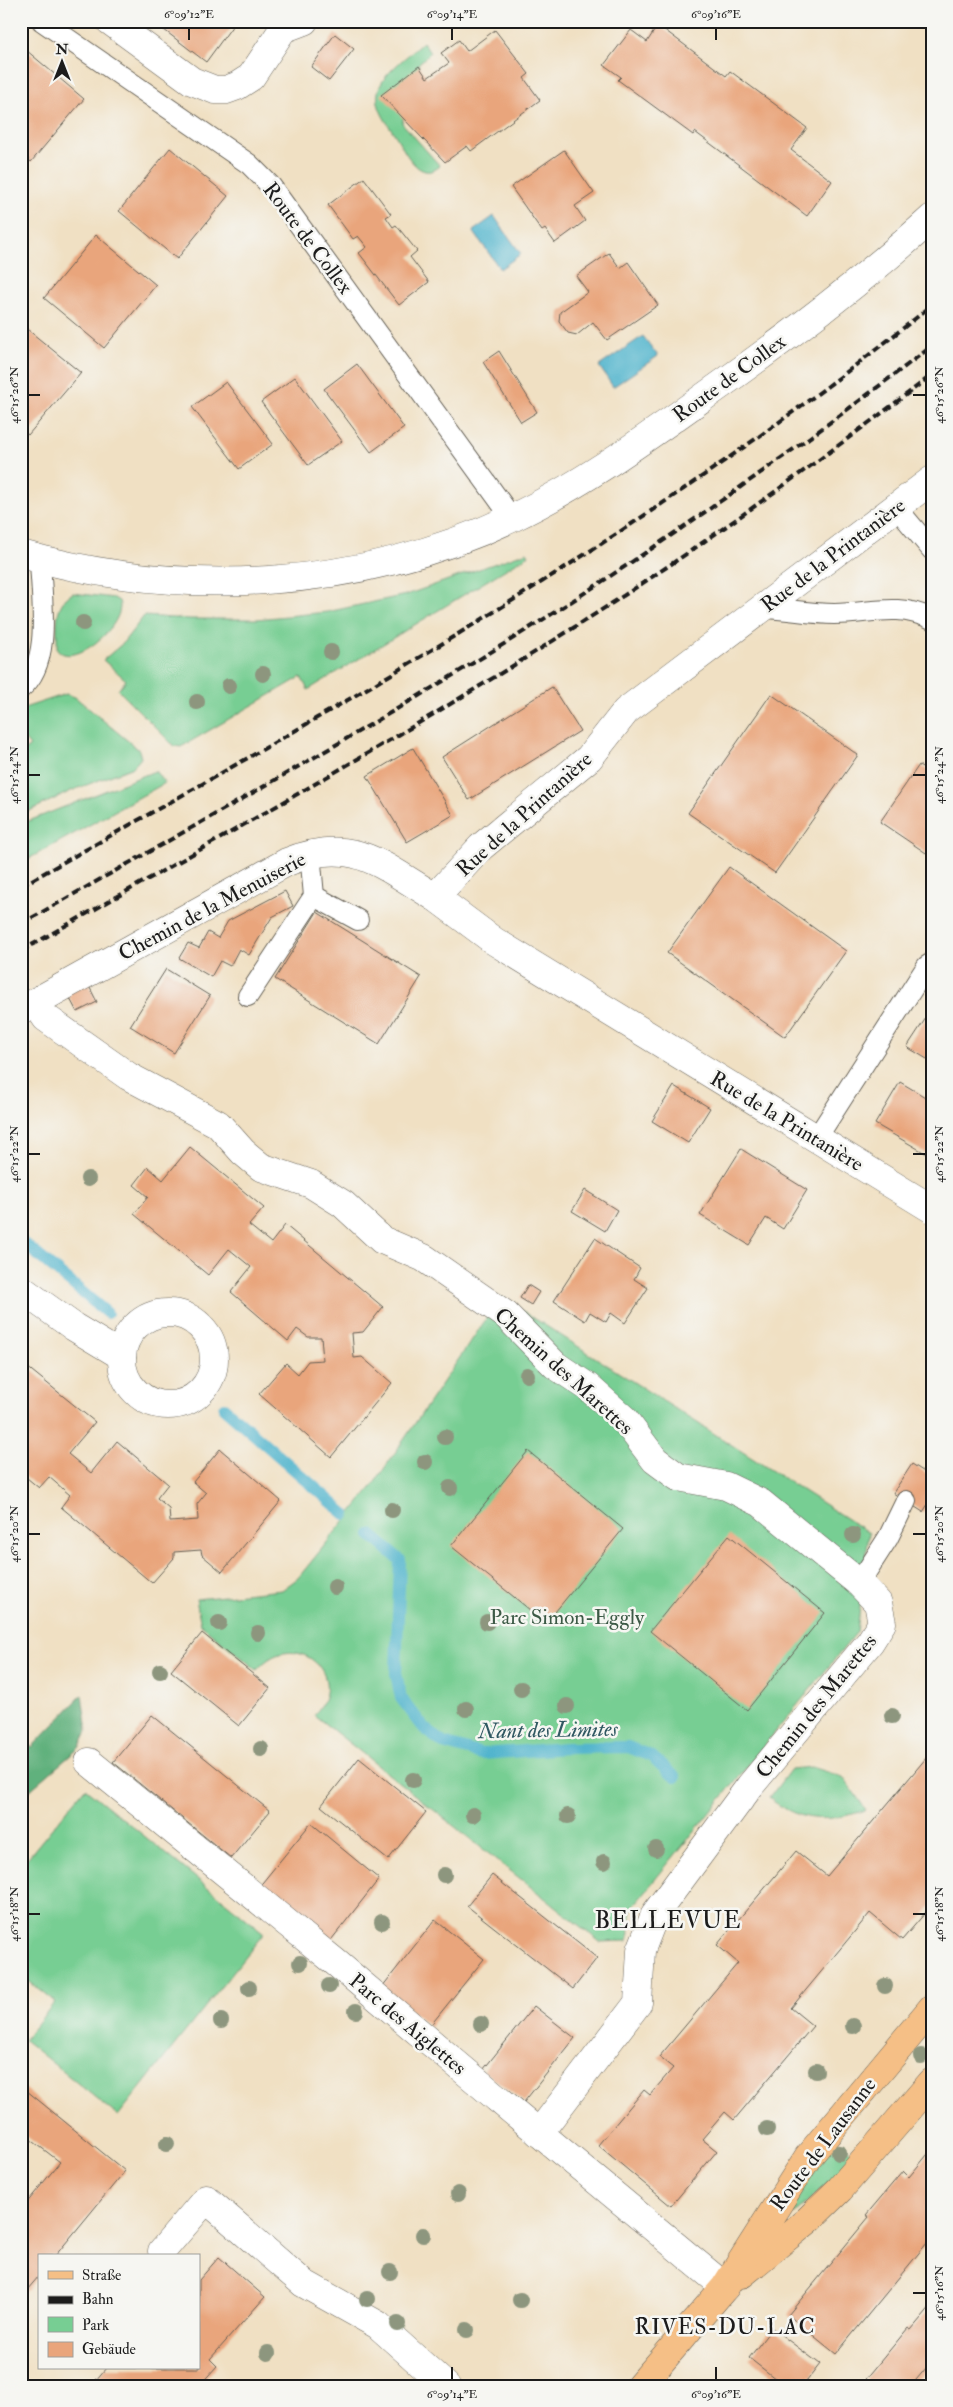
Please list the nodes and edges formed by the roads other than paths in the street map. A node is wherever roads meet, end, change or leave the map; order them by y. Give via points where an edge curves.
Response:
1 (42, 21) edge
2 (110, 21) edge
3 (304, 21) edge
4 (932, 218) edge
5 (932, 480) edge
6 (896, 507) junction
7 (512, 518) junction
8 (932, 550) edge
9 (31, 557) edge
10 (765, 608) junction
11 (932, 619) edge
12 (21, 688) edge
13 (310, 853) junction
14 (314, 896) junction
15 (435, 897) junction
16 (358, 920) dead end
17 (932, 963) edge
18 (248, 996) dead end
19 (28, 1006) edge
20 (816, 1138) junction
21 (932, 1209) edge
22 (21, 1289) edge
23 (122, 1356) dead end
24 (906, 1501) dead end
25 (860, 1583) junction
26 (89, 1762) dead end
27 (932, 2008) edge
28 (932, 2082) edge
29 (538, 2133) junction
30 (162, 2251) dead end
31 (725, 2287) junction
32 (446, 2386) edge
33 (640, 2386) edge

1 - 7 lane, Route de Collex via 249,164 271,186
2 - 3 street via 192,81 215,90 237,86 251,76 282,29
4 - 7 street, Route de Collex via 828,306 635,446 571,487
5 - 6 street, Rue de la Printanière
6 - 8 lane
6 - 10 street, Rue de la Printanière
7 - 9 street, Route de Collex via 423,552 338,571 287,578 180,582 98,572
9 - 12 lane via 41,655 31,679
10 - 11 lane via 834,614 895,608 914,611
10 - 15 street, Rue de la Printanière via 626,711 589,758 481,847
13 - 14 lane
13 - 15 street, Chemin de la Menuiserie via 348,851 369,858
13 - 19 street, Chemin de la Menuiserie via 287,862
14 - 16 lane
14 - 18 lane
15 - 20 street, Rue de la Printanière via 494,941
17 - 20 lane via 927,966
19 - 25 street, Chemin des Marettes via 128,1076 218,1124 243,1152 261,1166 310,1184 343,1204 382,1240 424,1258 506,1315 555,1365 588,1387 624,1419 655,1460 678,1477 726,1486 761,1503
20 - 21 street, Rue de la Printanière
22 - 23 street
24 - 25 lane
25 - 29 street, Chemin des Marettes via 878,1603 882,1623 870,1642 750,1786 655,1914 641,1950 638,2003
26 - 29 street, Parc des Aiglettes via 334,1961
27 - 31 main road, Route de Lausanne via 808,2157
28 - 31 main road, Route de Lausanne via 834,2195
29 - 31 street, Parc des Aiglettes
30 - 32 street via 206,2199 303,2283 378,2325
31 - 33 main road, Route de Lausanne

